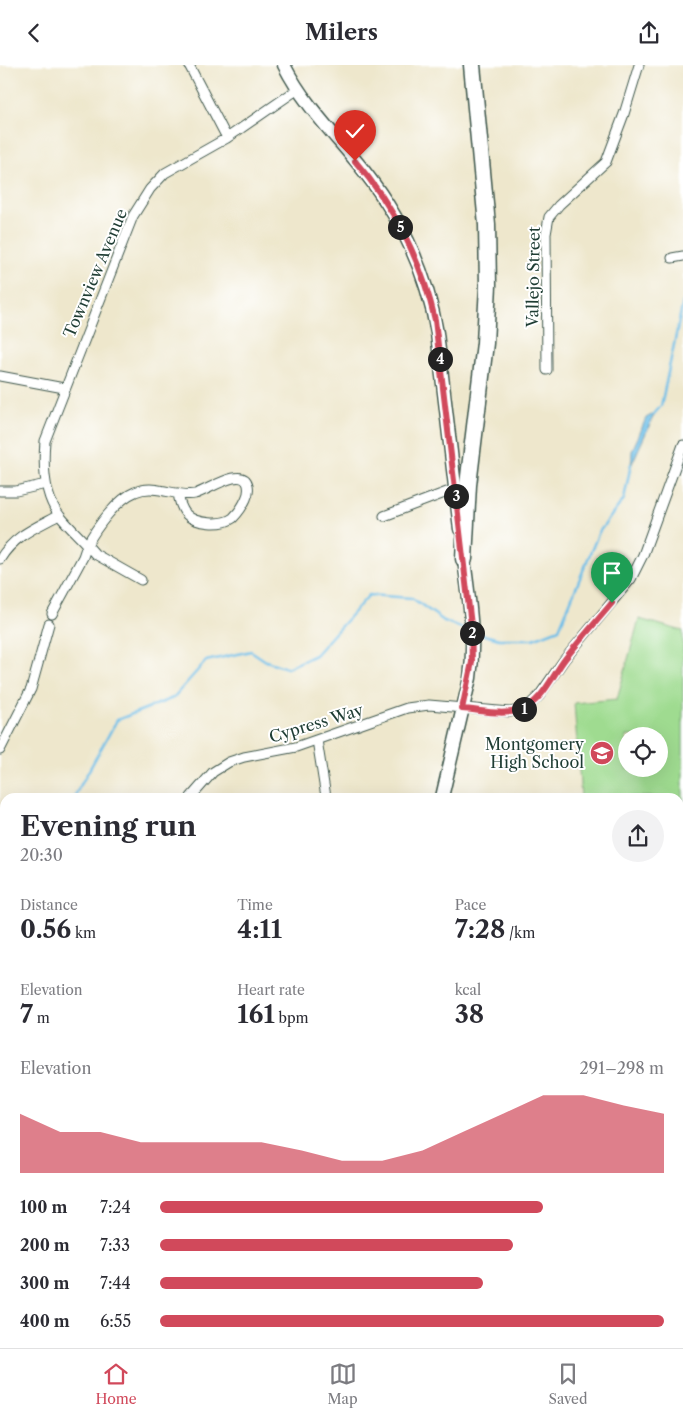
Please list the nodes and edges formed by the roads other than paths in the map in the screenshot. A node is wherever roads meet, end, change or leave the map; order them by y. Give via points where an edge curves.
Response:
1 (189, 65) edge
2 (284, 65) edge
3 (472, 65) edge
4 (639, 65) edge
5 (298, 89) junction
6 (227, 138) junction
7 (546, 370) dead end
8 (0, 376) edge
9 (64, 387) junction
10 (683, 445) edge
11 (46, 484) junction
12 (455, 489) junction
13 (0, 491) edge
14 (178, 493) junction
15 (59, 515) junction
16 (384, 515) dead end
17 (87, 545) junction
18 (0, 559) edge
19 (464, 559) junction
20 (142, 580) dead end
21 (52, 614) dead end
22 (50, 623) dead end
23 (462, 709) junction
24 (317, 740) junction
25 (0, 750) edge
26 (195, 793) edge
27 (325, 793) edge
28 (443, 793) edge

1 - 6 street
2 - 5 street
3 - 19 highway via 487,225 488,285
4 - 7 street, Vallejo Street via 606,163 558,205 549,217 546,234
5 - 6 street, Townview Avenue
5 - 12 street via 379,191 419,266 437,333
6 - 9 street, Townview Avenue via 165,173 150,189 133,217
8 - 9 street
9 - 11 street, Townview Avenue via 45,441 43,463
10 - 23 street, Cypress Way via 643,555 631,579 564,660 539,696 515,711
11 - 13 street
11 - 15 street, Townview Avenue
12 - 16 street
12 - 19 street
14 - 14 street via 187,516 218,523 232,518 249,493 246,481 237,476 194,494
14 - 17 street via 167,489 135,492 117,505 95,530
15 - 17 street, Townview Avenue
15 - 18 street via 22,534
17 - 20 street, Townview Avenue via 95,554
17 - 21 street via 84,557
19 - 23 street via 472,653
22 - 25 street via 31,689
23 - 24 street, Cypress Way via 416,706
23 - 28 street
24 - 26 street, Cypress Way via 229,763 213,772
24 - 27 street

